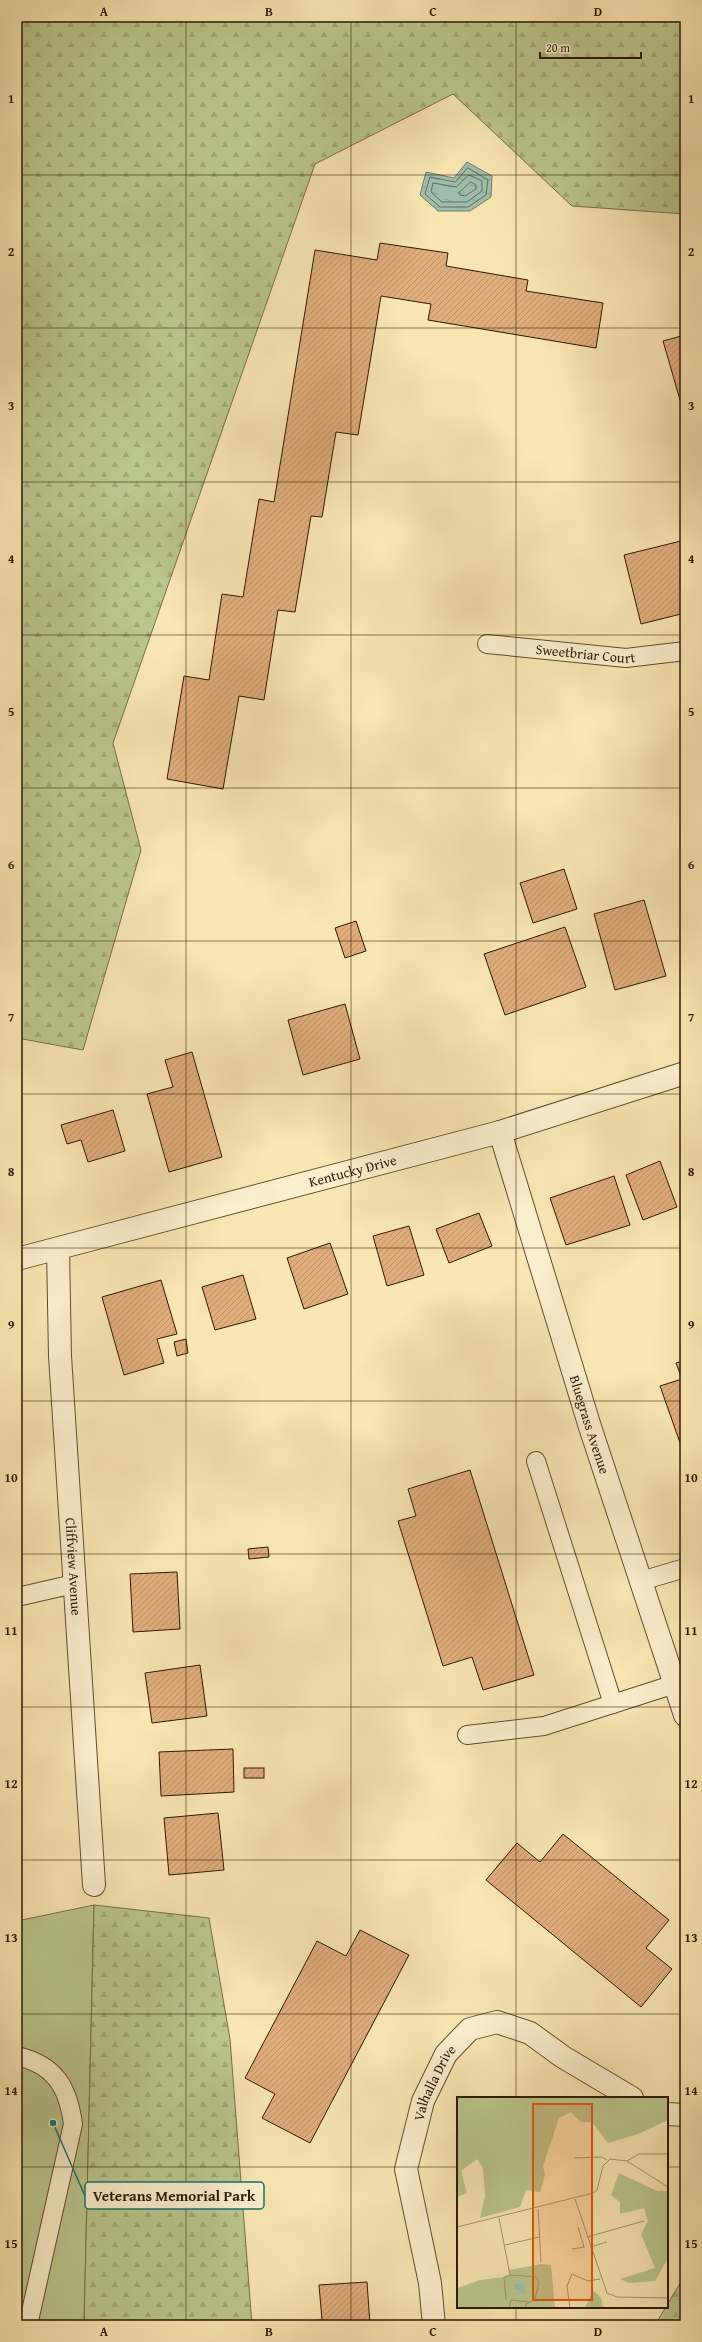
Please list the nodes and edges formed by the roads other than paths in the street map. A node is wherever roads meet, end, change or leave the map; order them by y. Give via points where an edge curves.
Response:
1 (487, 644) dead end
2 (685, 652) edge
3 (685, 1073) edge
4 (500, 1132) junction
5 (58, 1249) junction
6 (17, 1258) edge
7 (536, 1461) dead end
8 (685, 1568) edge
9 (641, 1581) junction
10 (74, 1584) junction
11 (17, 1597) edge
12 (675, 1684) junction
13 (613, 1704) junction
14 (684, 1711) edge
15 (466, 1735) dead end
16 (94, 1885) dead end
17 (17, 2056) edge
18 (630, 2097) edge
19 (668, 2114) edge
20 (685, 2115) edge
21 (28, 2325) edge
22 (434, 2325) edge

1 - 2 lane, Sweetbriar Court via 626,658
3 - 4 street, Kentucky Drive
4 - 5 street, Kentucky Drive
4 - 9 street, Bluegrass Avenue via 590,1427
5 - 6 street, Kentucky Drive
5 - 10 street, Cliffview Avenue via 60,1356
7 - 13 lane
8 - 9 lane
9 - 12 street, Bluegrass Avenue
10 - 11 lane
10 - 16 street, Cliffview Avenue
12 - 13 lane
12 - 14 street, Bluegrass Avenue
13 - 15 lane via 544,1726
17 - 21 lane via 34,2060 50,2070 70,2104 73,2124
18 - 22 street, Valhalla Drive via 563,2057 530,2033 497,2022 470,2029 446,2054 423,2101 406,2169 430,2283
19 - 20 street

